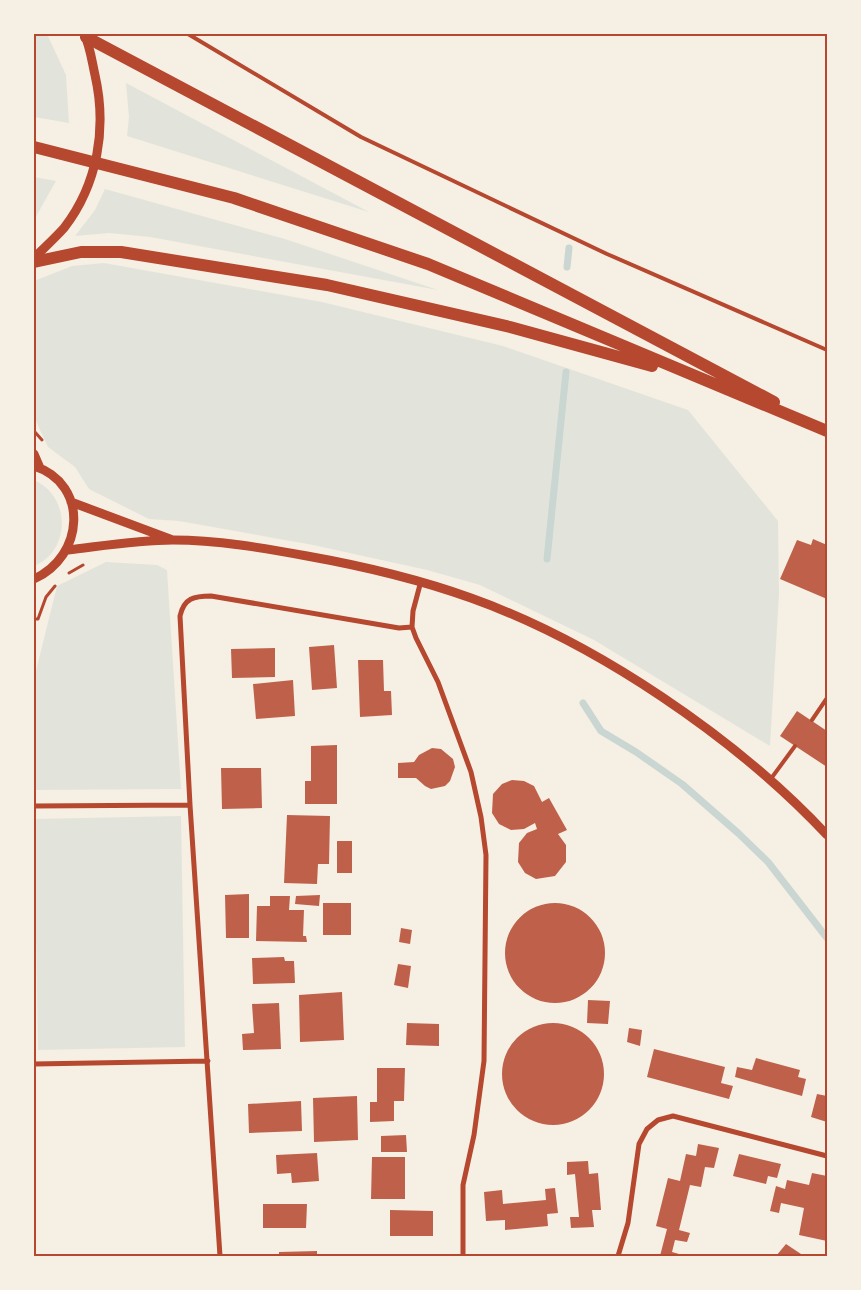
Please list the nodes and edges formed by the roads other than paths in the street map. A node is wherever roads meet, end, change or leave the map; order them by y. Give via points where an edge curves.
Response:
1 (188, 34) edge
2 (84, 36) edge
3 (34, 147) edge
4 (34, 258) edge
5 (34, 262) edge
6 (827, 350) edge
7 (700, 380) junction
8 (827, 431) edge
9 (34, 454) edge
10 (37, 467) edge
11 (71, 502) junction
12 (173, 540) junction
13 (68, 550) junction
14 (34, 580) edge
15 (421, 582) junction
16 (412, 627) junction
17 (827, 698) edge
18 (812, 720) dead end
19 (795, 746) dead end
20 (770, 780) junction
21 (190, 805) junction
22 (34, 806) edge
23 (827, 835) edge
24 (208, 1061) junction
25 (34, 1064) edge
26 (827, 1156) edge
27 (220, 1256) edge
28 (462, 1256) edge
29 (618, 1256) edge

1 - 6 lane via 361,137 607,254
2 - 4 street via 100,98 101,136 91,178 77,207 64,228
2 - 8 main road
3 - 7 main road via 234,198 428,264
5 - 7 main road via 81,252 121,252 327,285 510,327
7 - 8 main road
9 - 10 street
10 - 11 street via 64,488
11 - 12 street
11 - 13 street via 73,534
12 - 13 street
12 - 15 street via 291,553
13 - 14 street via 48,572
15 - 16 street
15 - 20 street via 522,619 607,664 698,723 744,756
16 - 21 street via 399,628 211,596 188,599 182,605 180,616
16 - 28 street via 447,703 471,772 486,855 484,1060 474,1135 463,1185
17 - 18 lane
19 - 20 lane
20 - 23 street
21 - 22 street
21 - 24 street
24 - 25 street
24 - 27 street
26 - 29 street via 673,1116 658,1120 647,1129 639,1144 628,1223

